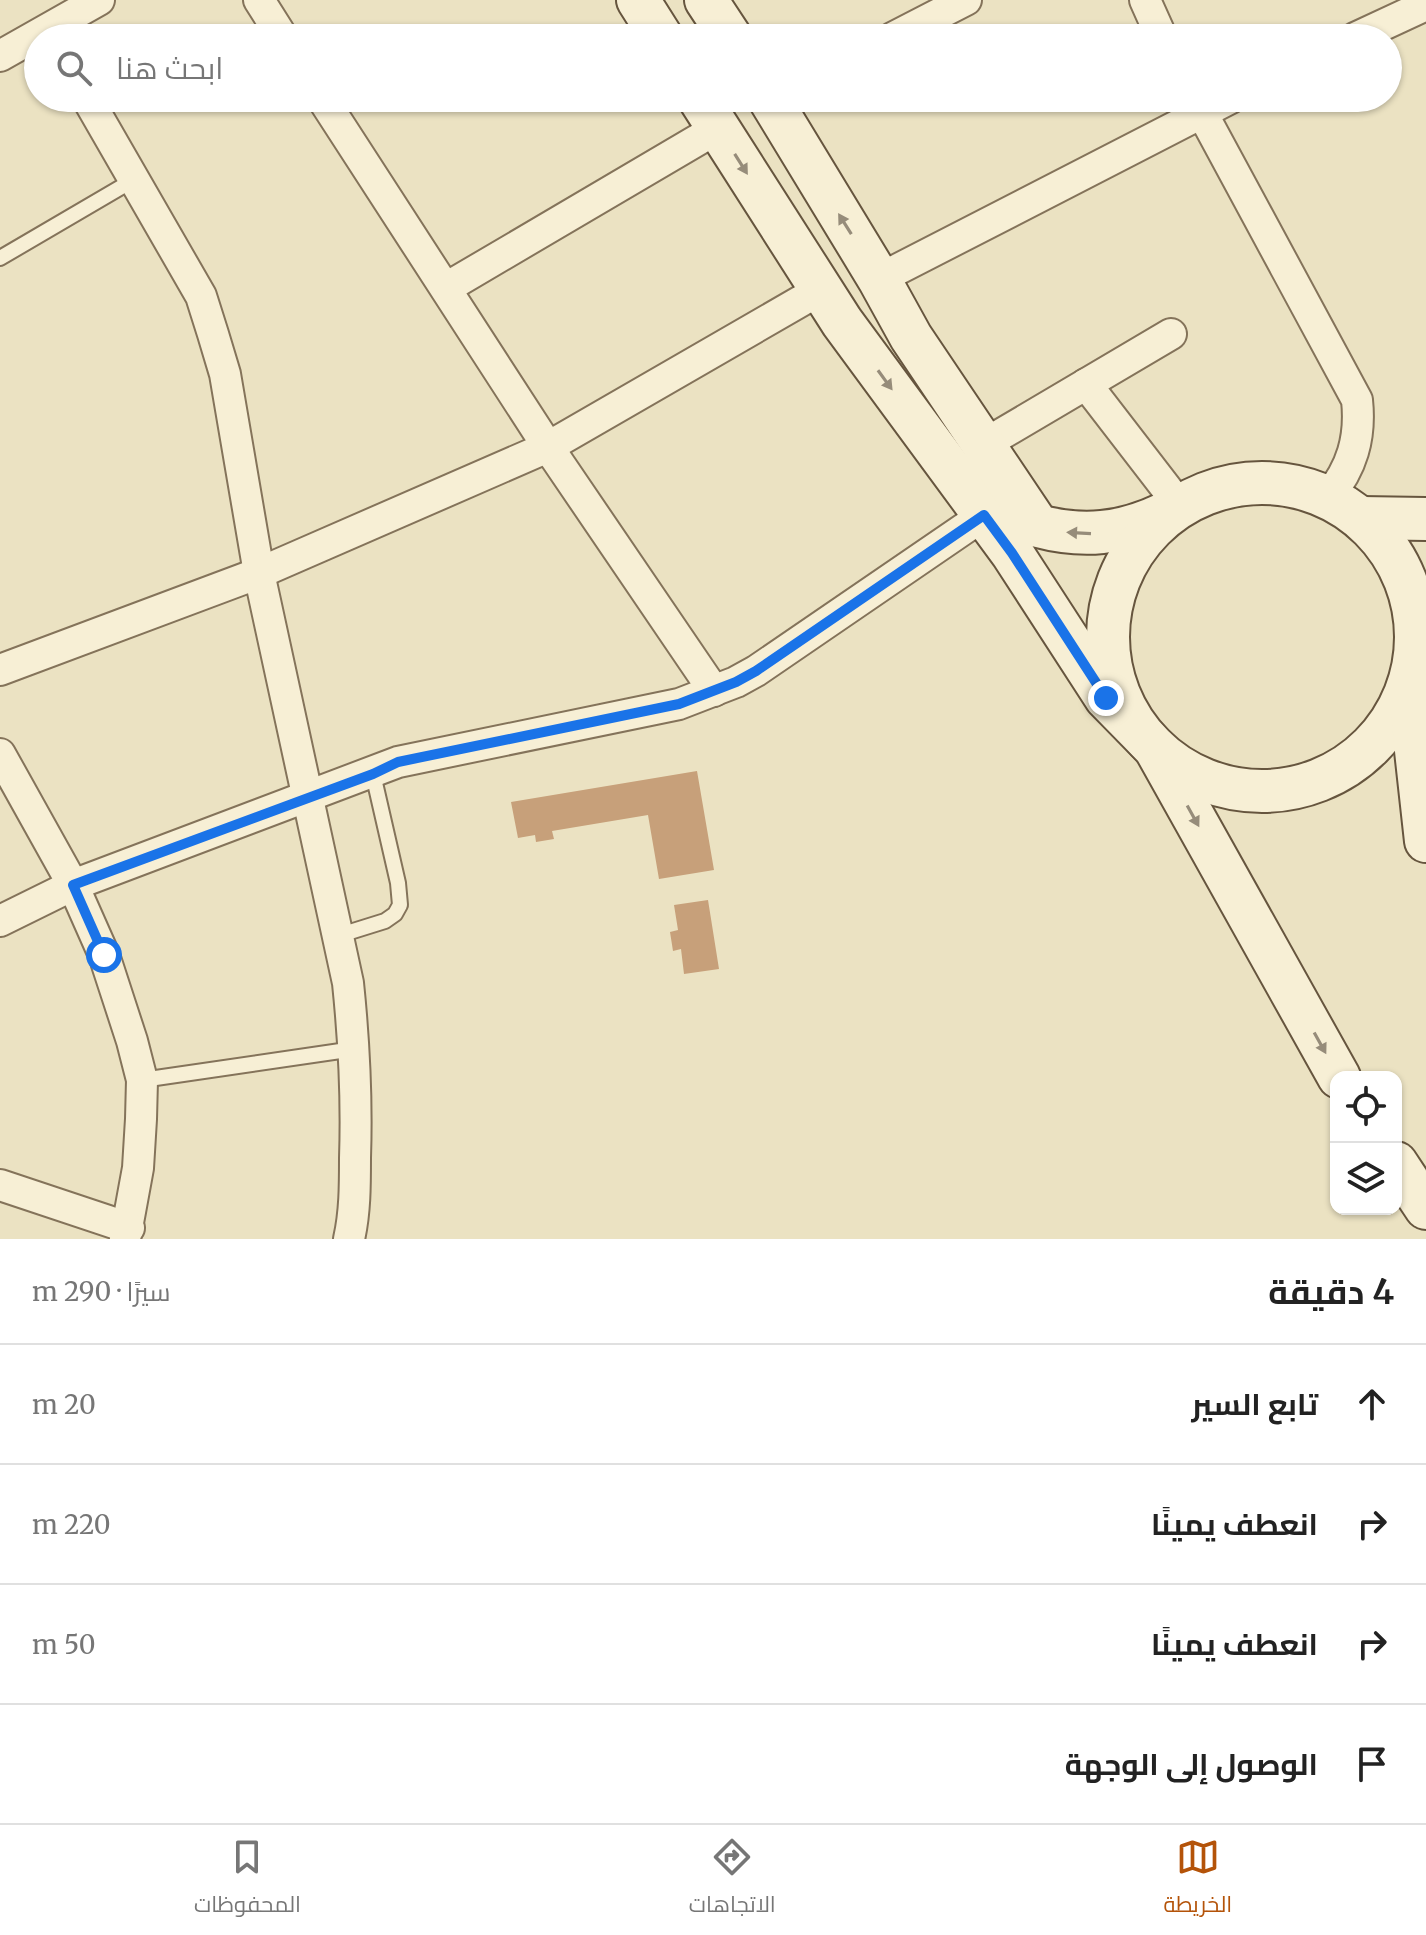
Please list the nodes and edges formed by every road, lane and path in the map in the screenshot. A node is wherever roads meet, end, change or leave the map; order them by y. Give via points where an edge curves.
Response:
1 (99, 0) edge
2 (259, 0) edge
3 (638, 0) edge
4 (706, 0) edge
5 (966, 0) edge
6 (1145, 0) edge
7 (1419, 13) edge
8 (63, 24) edge
9 (274, 24) edge
10 (653, 24) edge
11 (722, 24) edge
12 (919, 24) edge
13 (1156, 24) edge
14 (1391, 24) edge
15 (24, 45) edge
16 (0, 56) edge
17 (95, 112) edge
18 (331, 112) edge
19 (778, 112) edge
20 (1185, 112) edge
21 (1202, 112) edge
22 (709, 113) edge
23 (135, 179) junction
24 (0, 258) edge
25 (879, 279) junction
26 (446, 288) junction
27 (820, 290) junction
28 (1171, 334) dead end
29 (1086, 384) junction
30 (983, 445) junction
31 (548, 447) junction
32 (1180, 506) junction
33 (1345, 508) junction
34 (984, 515) junction
35 (1426, 519) edge
36 (259, 573) junction
37 (1417, 657) edge
38 (0, 670) edge
39 (714, 691) junction
40 (1155, 748) junction
41 (0, 754) edge
42 (373, 774) junction
43 (306, 796) junction
44 (1426, 841) edge
45 (73, 885) junction
46 (0, 921) edge
47 (337, 936) junction
48 (355, 1049) junction
49 (1336, 1071) edge
50 (142, 1080) junction
51 (1402, 1172) edge
52 (0, 1185) edge
53 (1426, 1208) edge
54 (127, 1233) edge
55 (349, 1239) edge

1 - 8 street
2 - 9 street
3 - 10 street
4 - 11 street
5 - 12 street
6 - 13 street
7 - 14 street
15 - 16 street
17 - 23 street
18 - 26 street
25 -> 19 street
20 - 25 street
21 - 33 street via 1357,400 1358,432
22 - 26 street
22 -> 27 street
23 - 24 lane
23 - 36 street via 201,296 213,334 225,374
25 - 30 street
26 - 31 street
27 - 31 street
27 -> 34 street
28 - 29 street
29 - 30 street
29 - 32 street
32 -> 30 street via 1119,531 1087,534 1038,526
31 - 36 street
31 - 39 street
32 - 33 street via 1215,490 1253,483 1291,485
32 - 40 street via 1144,537 1120,576 1108,621 1110,668 1126,711
33 - 35 street
33 - 37 street via 1387,545 1405,578 1415,614
34 - 39 street via 756,671
34 - 40 street via 1106,698
36 - 38 street
36 - 43 street
37 - 40 street via 1389,727 1358,759 1320,780 1277,791 1232,788 1190,774
37 - 44 street
39 - 42 street via 667,707 418,756
40 -> 49 street
41 - 45 street
42 - 43 street
42 - 47 lane via 400,905 385,921
43 - 45 street
43 - 47 street
45 - 46 street
45 - 50 street via 122,1004
47 - 48 street
48 - 50 lane
48 - 55 street via 355,1179
50 - 54 street via 138,1168
51 - 53 street
52 - 54 street

